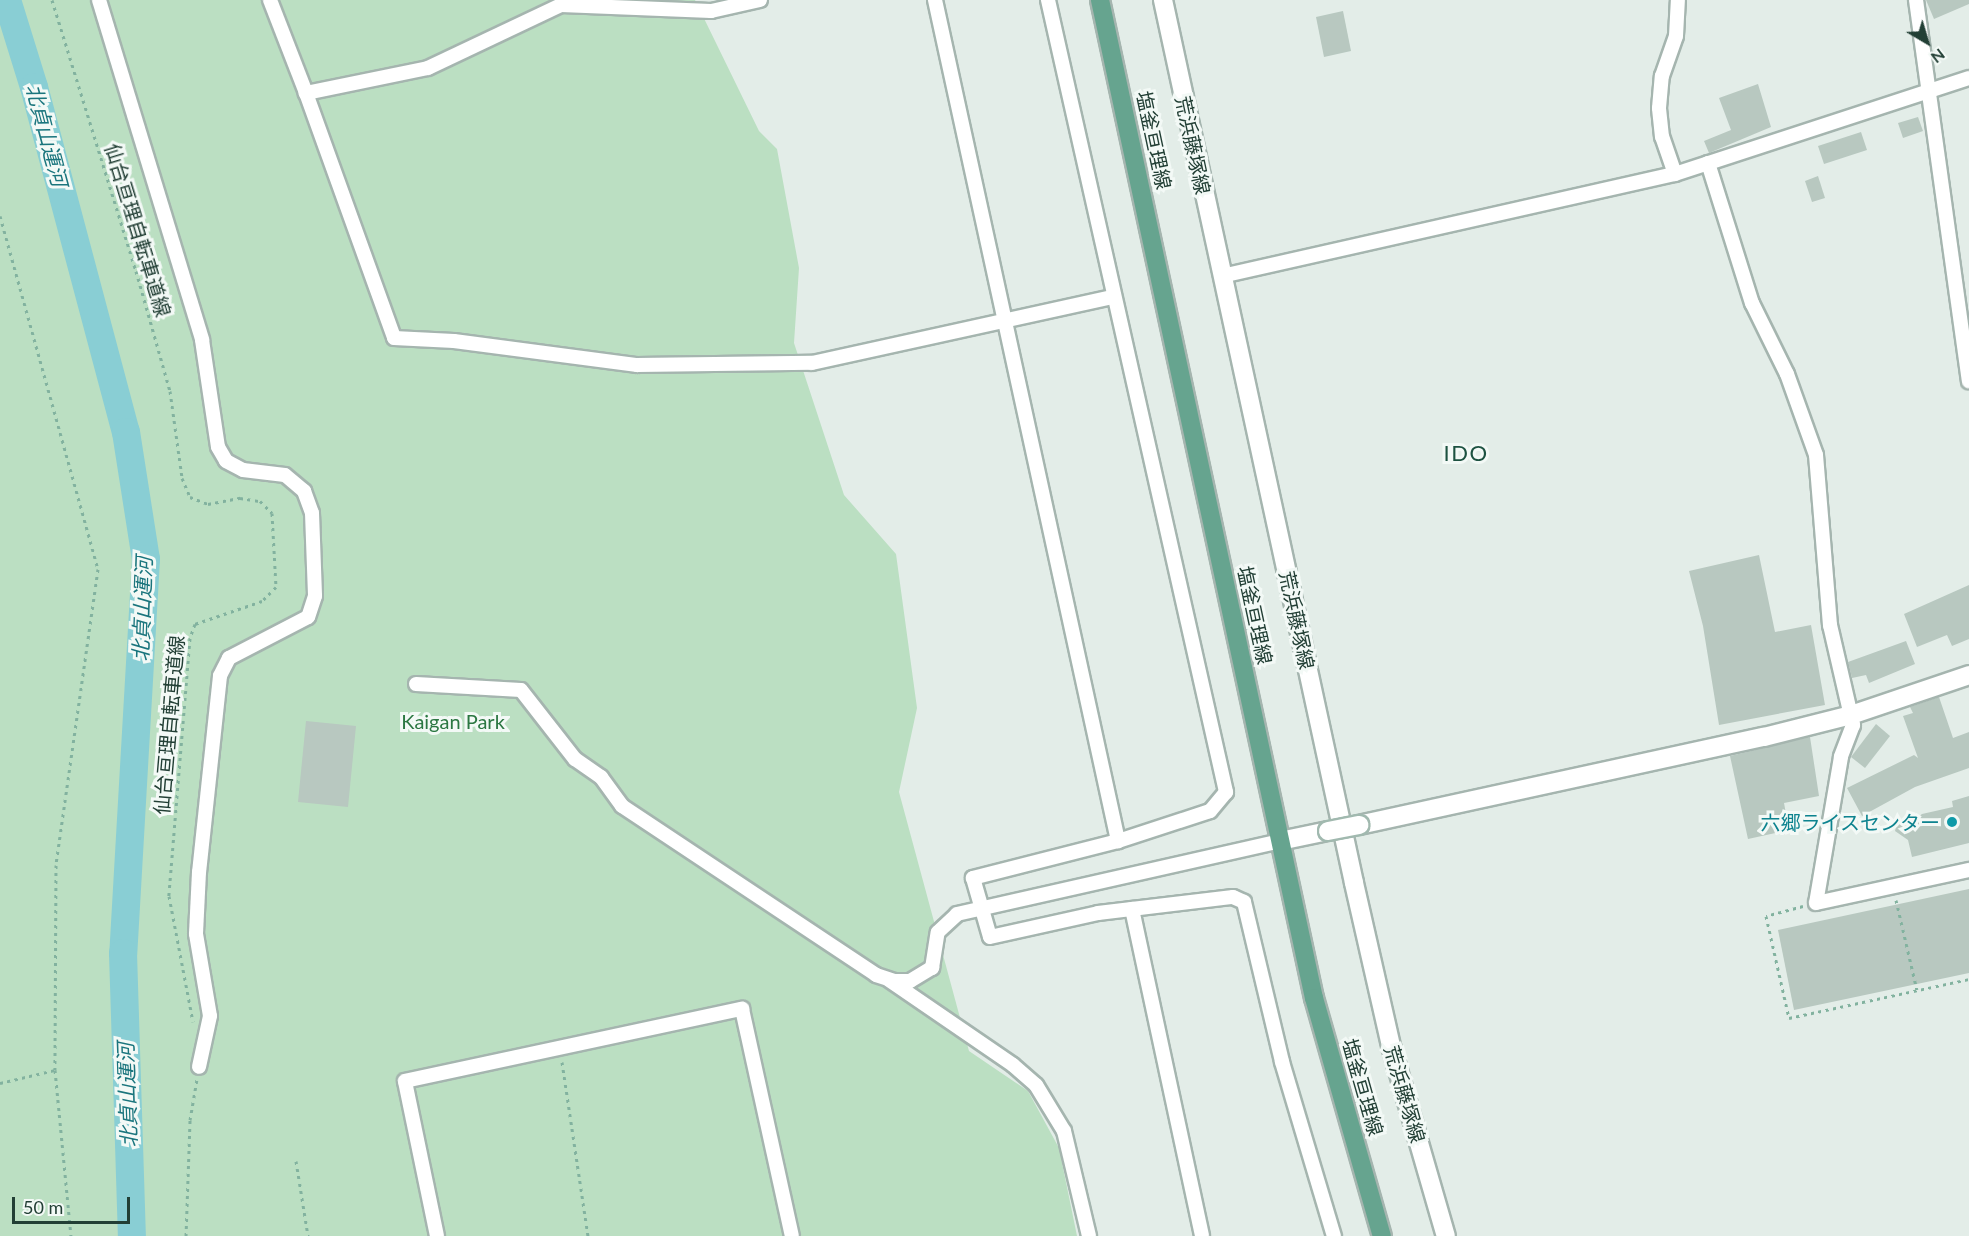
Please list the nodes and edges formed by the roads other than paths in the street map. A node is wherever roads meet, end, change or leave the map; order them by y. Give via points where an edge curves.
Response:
1 (99, 0) edge
2 (270, 0) edge
3 (760, 0) edge
4 (935, 0) edge
5 (1048, 0) edge
6 (1100, 0) edge
7 (1163, 0) edge
8 (1678, 0) edge
9 (1916, 0) edge
10 (1969, 78) edge
11 (1929, 90) junction
12 (306, 93) junction
13 (1708, 163) junction
14 (1675, 174) junction
15 (1222, 276) junction
16 (1113, 297) junction
17 (1005, 321) junction
18 (1969, 381) edge
19 (1969, 675) edge
20 (416, 684) dead end
21 (1851, 715) junction
22 (1118, 841) junction
23 (1280, 841) junction
24 (1969, 870) edge
25 (981, 908) junction
26 (1132, 909) junction
27 (886, 978) junction
28 (199, 1066) road end
29 (437, 1236) edge
30 (792, 1236) edge
31 (1089, 1236) edge
32 (1202, 1236) edge
33 (1334, 1236) edge
34 (1382, 1236) edge
35 (1446, 1236) edge

1 - 28 street via 199,328 218,447 226,461 243,470 285,476 304,491 312,513 315,596 308,617 229,658 220,676 199,872 196,934 210,1016
2 - 12 street
3 - 12 street via 711,11 561,5 428,68
4 - 17 street
5 - 16 street
6 - 23 main road, 塩釜亘理線
7 - 15 street, 荒浜藤塚線
8 - 14 street via 1676,36 1662,76 1659,108 1662,136
9 - 11 street
10 - 11 street
11 - 13 street
11 - 18 street
12 - 17 street via 394,338 454,340 637,365 812,363
13 - 14 street
13 - 21 street via 1752,303 1791,383 1816,455 1830,625
14 - 15 street
15 - 35 street, 荒浜藤塚線 via 1391,1046
16 - 17 street
16 - 22 street via 1226,792 1210,811
17 - 22 street
19 - 21 street
20 - 27 street via 521,690 575,759 601,777 622,806
21 - 23 street, bridge
21 - 24 street via 1853,725 1841,757 1816,903
22 - 25 street via 972,878
23 - 25 street
23 - 34 main road, 塩釜亘理線 via 1314,998
25 - 26 street via 990,937
25 - 27 street via 945,921 938,932 932,968 923,976 910,981
26 - 32 street
26 - 33 street via 1233,897 1244,902 1282,1062
27 - 31 street via 1036,1085 1064,1131
29 - 30 street via 405,1081 742,1009

